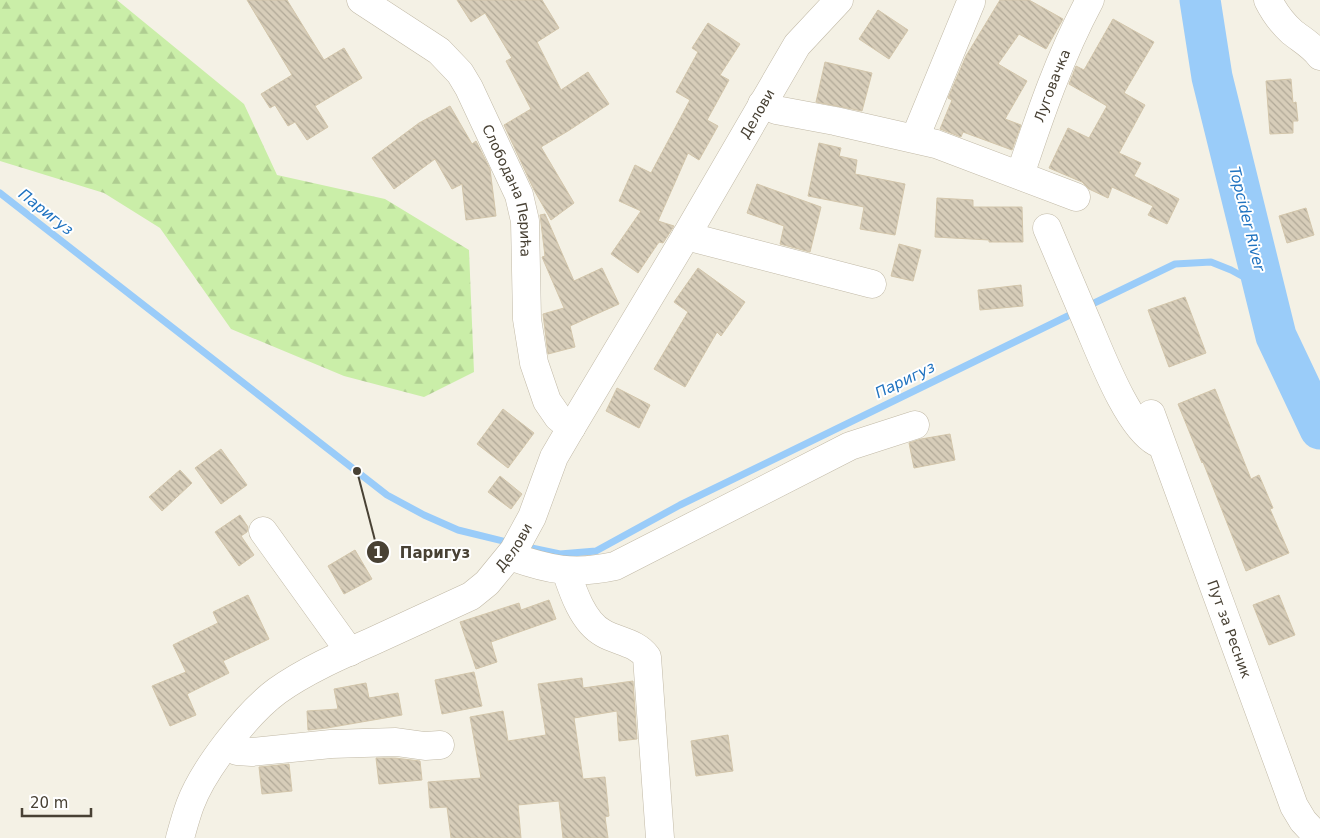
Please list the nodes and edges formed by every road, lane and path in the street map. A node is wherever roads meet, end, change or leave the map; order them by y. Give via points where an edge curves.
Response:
1 (361, 0) edge
2 (839, 0) edge
3 (1090, 0) edge
4 (1268, 0) edge
5 (971, 2) dead end
6 (1320, 56) edge
7 (762, 104) junction
8 (916, 138) junction
9 (1020, 174) junction
10 (1076, 197) dead end
11 (1047, 228) dead end
12 (686, 236) junction
13 (872, 284) dead end
14 (1151, 414) dead end
15 (915, 425) dead end
16 (571, 428) junction
17 (1162, 446) junction
18 (263, 531) dead end
19 (512, 553) junction
20 (566, 571) junction
21 (350, 652) junction
22 (440, 745) dead end
23 (226, 746) junction
24 (180, 838) edge
25 (660, 838) edge
26 (1319, 838) edge

1 - 16 street, Слободана Перића via 439,51 460,73 478,104 524,211 527,319 534,363 547,401
2 - 7 street, Делови via 796,45
3 - 9 street, Луговачка via 1052,80
4 - 6 street via 1276,15
5 - 8 street
7 - 8 street via 776,110
7 - 12 street, Делови
8 - 9 street
9 - 10 street
11 - 17 street via 1126,407 1148,438
12 - 13 street
12 - 16 street, Делови
14 - 17 street, Пут за Ресник
15 - 20 street via 836,452 615,566 593,571
16 - 19 street, Делови via 554,457 532,517
17 - 26 street, Пут за Ресник via 1294,806
18 - 21 street
19 - 20 street via 533,564
19 - 21 street, Делови via 487,583 471,596
20 - 25 street via 577,600 594,626 640,648 647,657
21 - 23 street, Делови via 276,692 252,714
22 - 23 street via 396,742 331,744 252,752
23 - 24 street, Делови via 199,786

